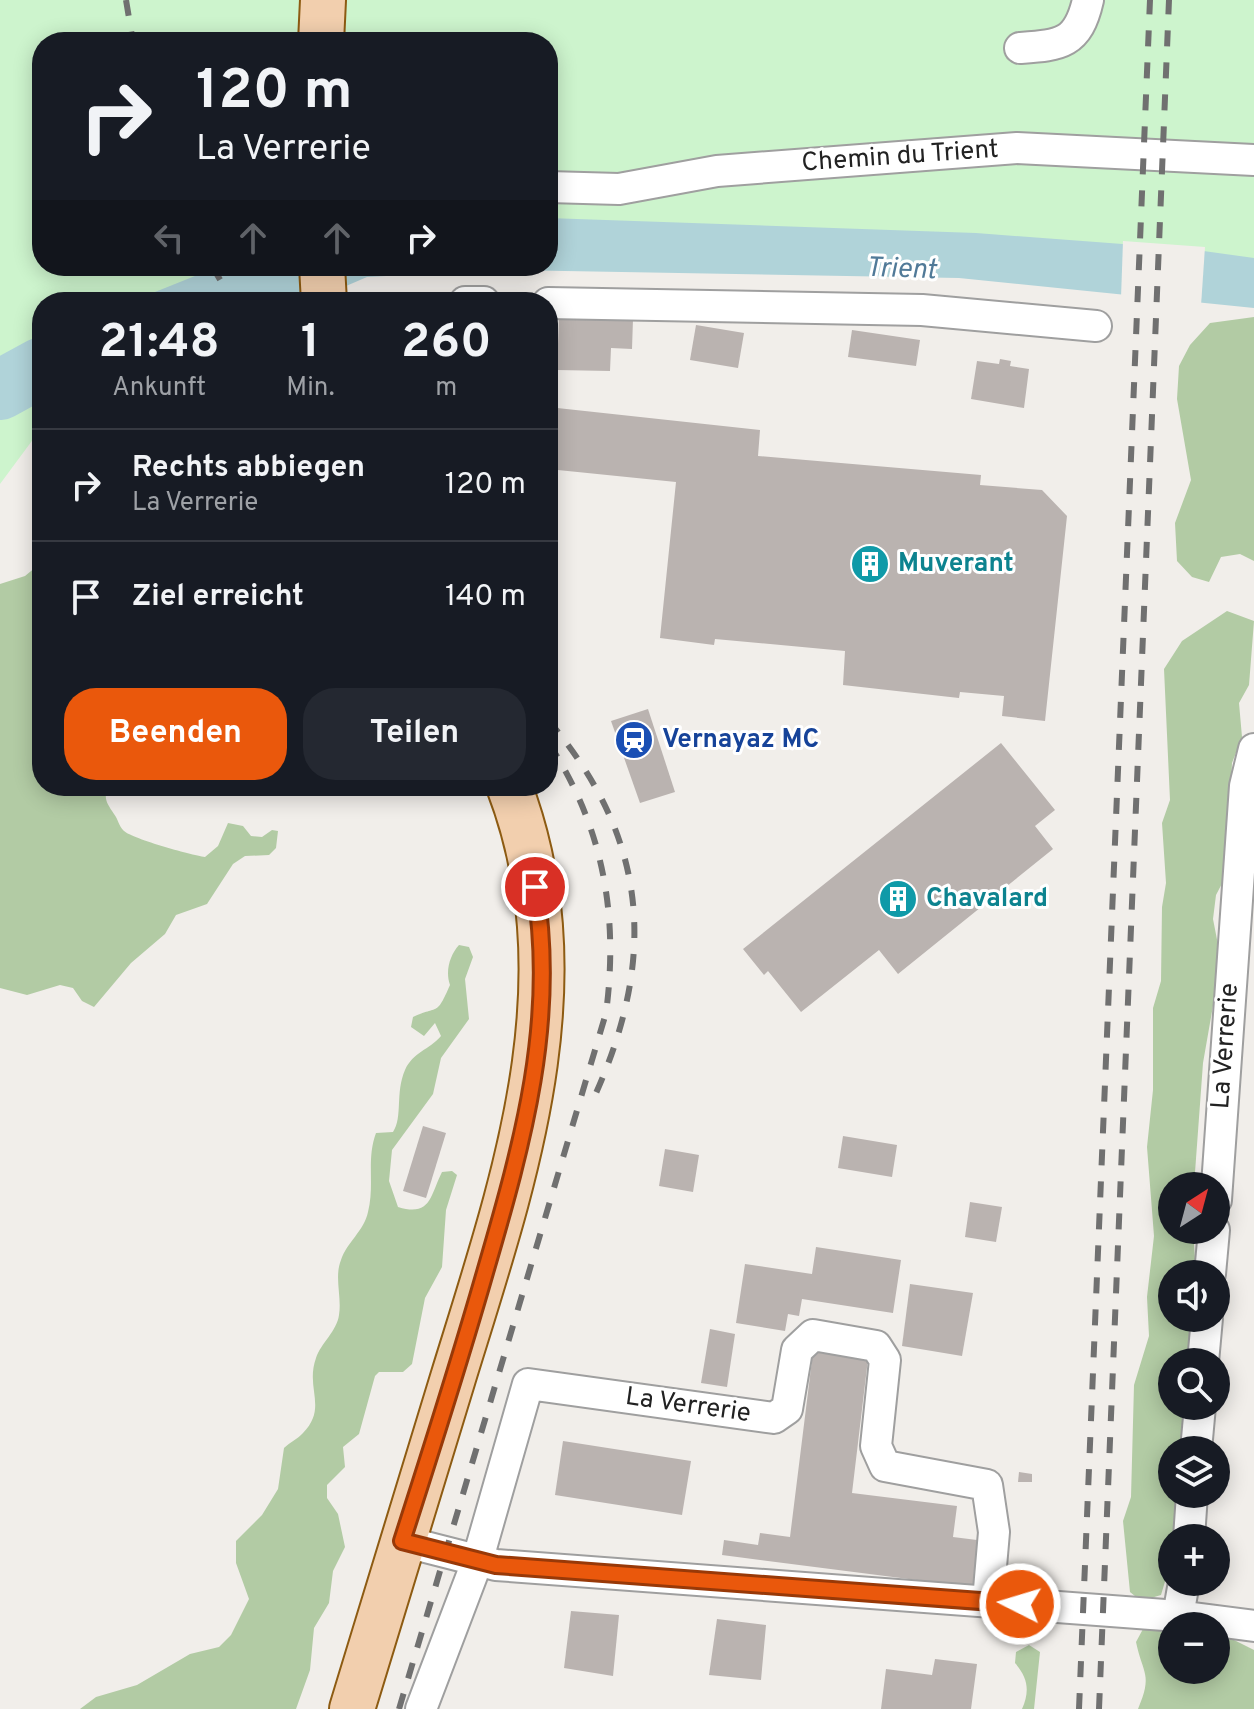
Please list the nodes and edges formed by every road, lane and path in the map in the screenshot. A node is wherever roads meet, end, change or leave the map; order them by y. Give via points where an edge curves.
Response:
1 (323, 0) edge
2 (1088, 0) edge
3 (321, 32) edge
4 (1020, 48) dead end
5 (1254, 160) edge
6 (558, 187) edge
7 (558, 303) edge
8 (1096, 326) dead end
9 (1254, 749) edge
10 (511, 796) edge
11 (1218, 1172) edge
12 (402, 1541) junction
13 (477, 1562) junction
14 (988, 1601) junction
15 (1158, 1614) edge
16 (1230, 1623) edge
17 (1254, 1626) edge
18 (352, 1709) edge
19 (421, 1709) edge

1 - 3 main road
2 - 4 street via 1080,27 1067,39
5 - 6 street, Chemin du Trient via 1017,148 717,171 619,189
7 - 8 street via 922,310
9 - 11 street, La Verrerie via 1245,786
10 - 12 main road via 538,906 543,991 539,1058 519,1157
12 - 13 street
12 - 18 main road
13 - 14 street
13 - 14 street, La Verrerie via 528,1384 774,1418 787,1409 797,1350 813,1335 876,1346 885,1360 876,1446 885,1466 987,1485 994,1532
13 - 19 street
14 - 15 street
16 - 17 street

